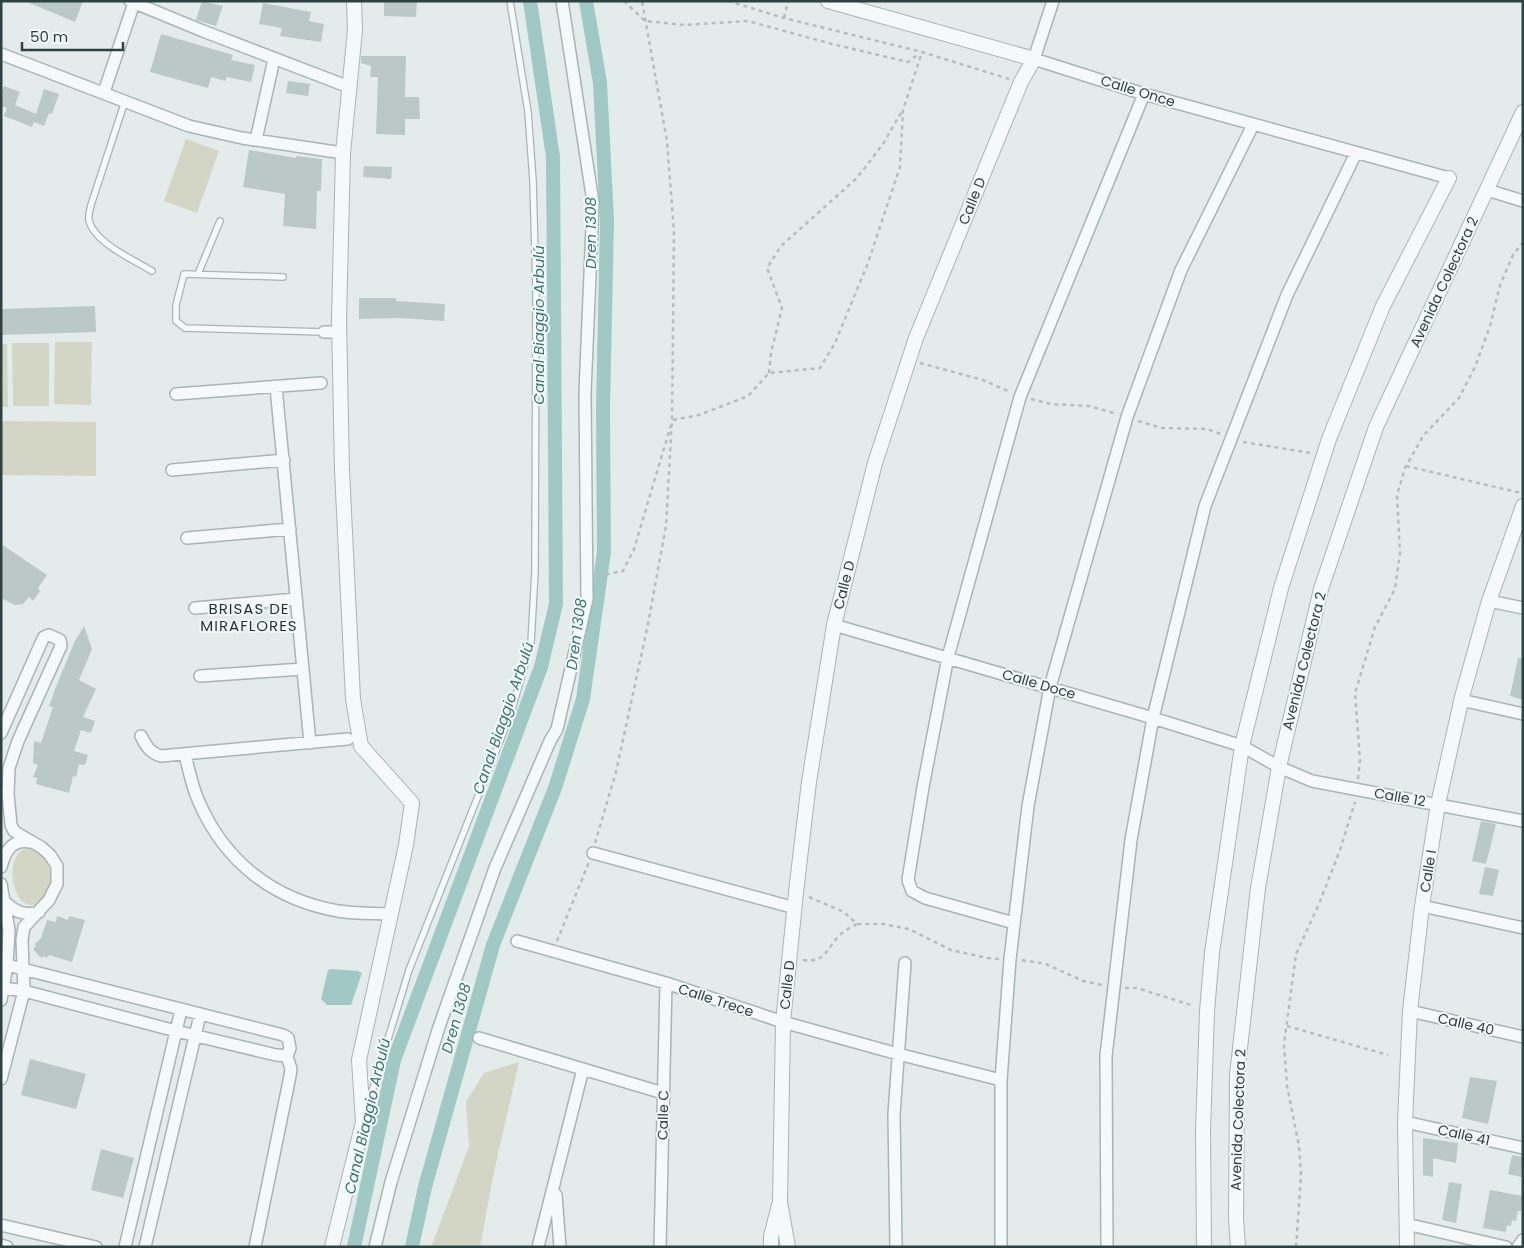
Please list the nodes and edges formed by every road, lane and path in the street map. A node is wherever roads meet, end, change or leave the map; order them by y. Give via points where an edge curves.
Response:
1 (354, 1) edge
2 (510, 1) edge
3 (562, 1) edge
4 (624, 1) edge
5 (642, 1) edge
6 (728, 1) edge
7 (788, 1) edge
8 (828, 1) edge
9 (1053, 1) edge
10 (132, 2) edge
11 (784, 18) junction
12 (645, 21) junction
13 (922, 52) junction
14 (1, 54) edge
15 (274, 58) junction
16 (1034, 59) junction
17 (1021, 82) junction
18 (349, 87) junction
19 (104, 92) junction
20 (1144, 94) junction
21 (125, 101) junction
22 (903, 110) junction
23 (1523, 112) edge
24 (1253, 125) junction
25 (256, 140) junction
26 (343, 153) junction
27 (1356, 153) junction
28 (1449, 178) joint
29 (1487, 190) junction
30 (1523, 201) edge
31 (220, 222) dead end
32 (1523, 242) edge
33 (152, 271) dead end
34 (198, 274) junction
35 (283, 277) dead end
36 (324, 332) joint
37 (339, 332) junction
38 (769, 373) junction
39 (321, 383) dead end
40 (276, 387) junction
41 (176, 394) dead end
42 (672, 420) junction
43 (284, 460) junction
44 (1406, 466) junction
45 (172, 470) dead end
46 (1523, 493) edge
47 (1523, 506) edge
48 (290, 529) junction
49 (187, 538) dead end
50 (594, 577) dead end
51 (296, 599) junction
52 (1489, 601) junction
53 (195, 608) dead end
54 (1523, 608) edge
55 (834, 625) junction
56 (948, 657) junction
57 (303, 670) junction
58 (200, 676) dead end
59 (1050, 687) junction
60 (1461, 700) junction
61 (1523, 714) edge
62 (1153, 718) junction
63 (1, 733) edge
64 (141, 736) dead end
65 (348, 739) dead end
66 (310, 742) junction
67 (1242, 746) junction
68 (185, 754) junction
69 (1278, 767) junction
70 (1357, 790) junction
71 (1438, 804) junction
72 (1523, 821) edge
73 (32, 842) junction
74 (592, 852) junction
75 (1, 867) edge
76 (1, 884) edge
77 (4, 901) junction
78 (1422, 906) junction
79 (794, 908) junction
80 (39, 912) junction
81 (391, 914) junction
82 (1014, 923) junction
83 (857, 924) dead end
84 (1523, 928) edge
85 (517, 941) dead end
86 (552, 951) junction
87 (789, 958) junction
88 (905, 963) dead end
89 (7, 965) junction
90 (23, 970) junction
91 (666, 984) junction
92 (4, 988) junction
93 (24, 991) junction
94 (1, 1000) edge
95 (181, 1010) junction
96 (1410, 1011) junction
97 (200, 1015) junction
98 (783, 1022) junction
99 (1287, 1026) junction
100 (176, 1031) junction
101 (195, 1036) junction
102 (1523, 1037) edge
103 (479, 1038) dead end
104 (898, 1054) junction
105 (1388, 1055) dead end
106 (287, 1056) junction
107 (583, 1069) junction
108 (1, 1078) edge
109 (1001, 1080) junction
110 (663, 1093) junction
111 (363, 1122) junction
112 (1405, 1122) junction
113 (1523, 1148) edge
114 (555, 1186) junction
115 (780, 1202) junction
116 (1406, 1224) junction
117 (1, 1225) edge
118 (1523, 1240) edge
119 (1, 1246) edge
120 (6, 1247) edge
121 (96, 1247) edge
122 (125, 1247) edge
123 (145, 1247) edge
124 (255, 1247) edge
125 (332, 1247) edge
126 (376, 1247) edge
127 (538, 1247) edge
128 (560, 1247) edge
129 (660, 1247) edge
130 (771, 1247) edge
131 (788, 1247) edge
132 (896, 1247) edge
133 (1001, 1247) edge
134 (1107, 1247) edge
135 (1204, 1247) edge
136 (1238, 1247) edge
137 (1296, 1247) edge
138 (1406, 1247) edge
139 (1506, 1247) edge
140 (1518, 1247) edge

1 - 18 street
2 - 111 lane via 528,112 533,181 535,571 531,643 511,713 410,970
3 - 126 street via 593,202 585,393 587,599 557,729 494,868 436,1036 391,1182
4 - 12 path
5 - 12 path
6 - 11 path
7 - 11 path
8 - 16 street, Calle Once
9 - 16 street, Calle D
10 - 15 street
10 - 19 street
11 - 13 path
12 - 13 path via 684,25 748,21 908,62
12 - 42 path via 667,141 674,232
13 - 17 path
13 - 22 path
14 - 19 street
15 - 18 street
15 - 25 street
16 - 17 street, Calle D
16 - 20 street, Calle Once
17 - 55 street, Calle D via 916,338 875,463
18 - 26 street
19 - 21 street
20 - 24 street, Calle Once
20 - 56 street via 1020,397
21 - 25 street via 189,126
21 - 33 lane via 89,219 101,239
22 - 38 path via 857,178 781,246 767,268 782,308
22 - 38 path via 900,167 868,263 834,343 820,368
23 - 29 street, Avenida Colectora 2
24 - 27 street, Calle Once
24 - 59 street via 1181,270 1126,417
25 - 26 street
26 - 37 street
27 - 28 street, Calle Once
27 - 62 street via 1287,295 1205,506
28 - 67 street via 1383,306 1329,439 1285,574
29 - 30 street
29 - 69 street, Avenida Colectora 2 via 1376,427 1321,589
31 - 34 lane
32 - 44 path via 1513,255 1500,285 1490,326 1459,398 1423,436
34 - 35 lane
34 - 36 lane via 184,274 176,304 176,321 185,328
36 - 37 street
37 - 81 street via 353,699 361,746 412,803
38 - 42 path via 748,396 699,415
39 - 40 street
40 - 41 street
40 - 43 street
42 - 50 path via 634,550 623,571
42 - 74 path via 666,526 649,620 616,772
43 - 45 street
43 - 48 street
44 - 46 path
44 - 70 path via 1397,495 1400,553 1395,589 1375,627 1355,693 1360,760
47 - 52 street, Calle I
48 - 49 street
48 - 51 street
51 - 53 street
51 - 57 street
52 - 54 street
52 - 60 street, Calle I
55 - 56 street, Calle Doce
55 - 79 street, Calle D via 809,782
56 - 59 street, Calle Doce
56 - 82 street via 908,880 912,891 925,898
57 - 58 street
57 - 66 street
59 - 62 street, Calle Doce
59 - 82 street via 1028,806
60 - 61 street
60 - 71 street, Calle I
62 - 67 street, Calle Doce
62 - 134 street via 1130,840 1106,1056
63 - 73 street via 44,637 49,634 55,636 60,640 60,646 18,741 7,778 10,825
64 - 68 street via 155,754
65 - 66 street
66 - 68 street
67 - 69 street, Calle 12
67 - 135 street via 1212,952 1203,1131
68 - 81 street via 198,801 207,820 230,854 258,879 284,894 339,911
69 - 70 street, Calle 12 via 1312,781
69 - 136 street, Avenida Colectora 2 via 1258,888 1237,1075
70 - 71 street, Calle 12
70 - 99 path via 1340,850 1296,954
71 - 72 street, Calle 12
71 - 78 street, Calle I
73 - 75 street via 18,841 12,845
73 - 80 street via 50,855 57,866 54,892
74 - 79 street
74 - 86 path
76 - 77 street
77 - 80 street via 21,914
77 - 89 street via 9,930
78 - 84 street
78 - 96 street, Calle I
79 - 87 street, Calle D
80 - 90 street via 24,927
81 - 111 street via 359,1060
82 - 109 street
83 - 87 path via 841,934 825,955 813,961
85 - 86 street, Calle Trece
86 - 91 street, Calle Trece
87 - 98 street, Calle D
88 - 104 street
89 - 90 street
89 - 92 street
90 - 93 street
90 - 95 street
91 - 98 street, Calle Trece
91 - 110 street, Calle C
92 - 93 street
92 - 94 street
93 - 100 street
93 - 108 street
95 - 97 street
95 - 100 street
96 - 102 street, Calle 40
96 - 112 street, Calle I
97 - 101 street
97 - 106 street via 283,1035 288,1038 290,1048
98 - 104 street, Calle Trece
98 - 115 street, Calle D
99 - 105 path
99 - 137 path via 1284,1044 1287,1086 1299,1146 1301,1176
100 - 101 street
100 - 122 street
101 - 106 street
101 - 123 street
103 - 107 street
104 - 109 street, Calle Trece
104 - 132 street via 894,1114
106 - 124 street via 290,1076
107 - 110 street
107 - 114 street
109 - 133 street
110 - 129 street, Calle C
111 - 125 street
112 - 113 street, Calle 41
112 - 116 street, Calle I
114 - 127 street
114 - 128 street
115 - 130 street, Calle D
115 - 131 street, Calle D
116 - 138 street, Calle I
116 - 139 street
117 - 121 street
118 - 140 street
119 - 120 street

